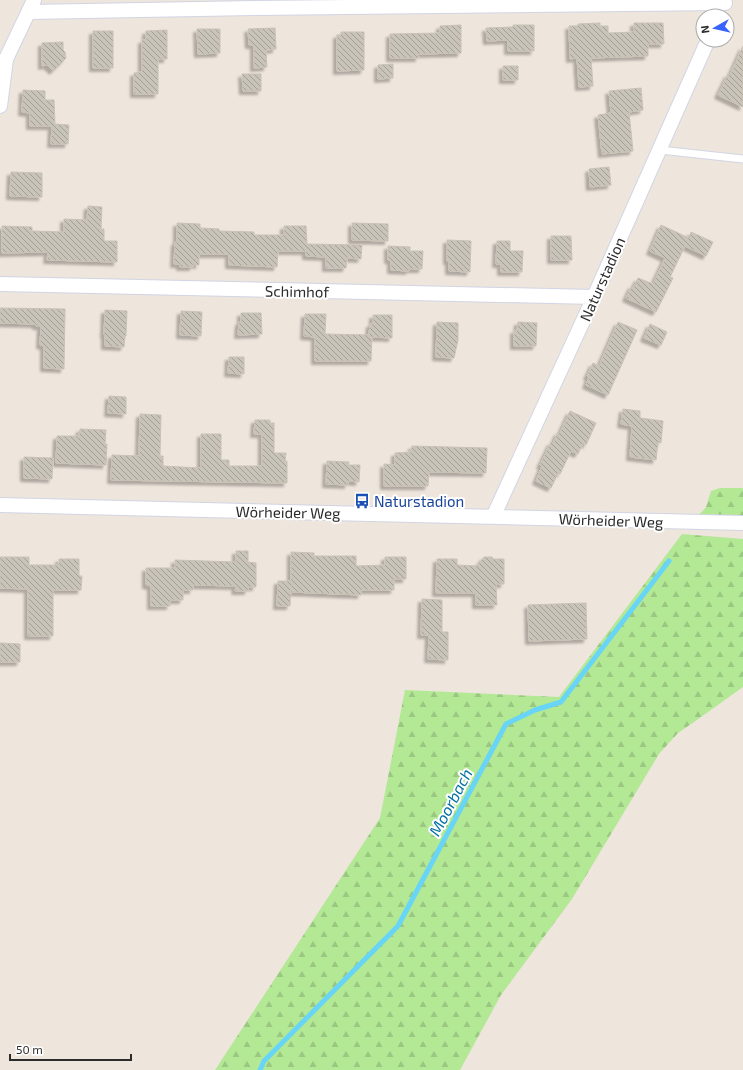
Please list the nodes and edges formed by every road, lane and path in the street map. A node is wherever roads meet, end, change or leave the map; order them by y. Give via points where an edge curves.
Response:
1 (726, 2) edge
2 (494, 3) edge
3 (255, 4) edge
4 (31, 6) edge
5 (705, 48) edge
6 (3, 59) edge
7 (0, 106) edge
8 (660, 150) junction
9 (743, 159) edge
10 (0, 284) edge
11 (594, 297) junction
12 (0, 505) edge
13 (493, 517) junction
14 (743, 523) edge

1 - 2 street
2 - 3 street
3 - 4 street
4 - 6 street
5 - 8 street, Naturstadion
6 - 7 street
8 - 9 lane
8 - 11 street, Naturstadion
10 - 11 street, Schimhof
11 - 13 street, Naturstadion
12 - 13 street, Wörheider Weg
13 - 14 street, Wörheider Weg

